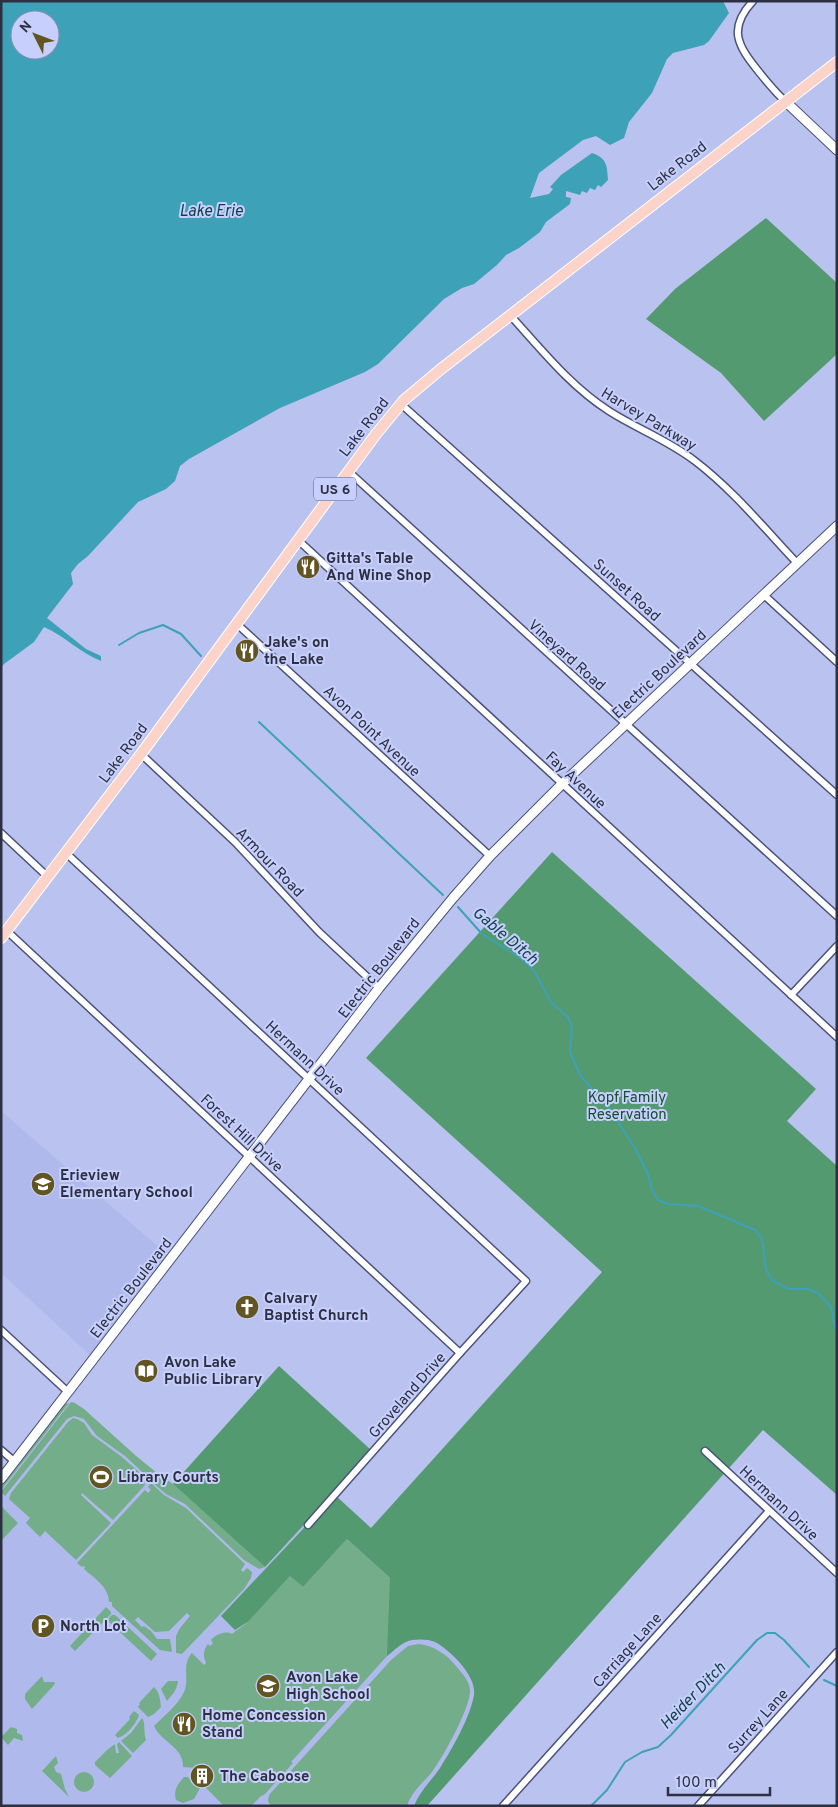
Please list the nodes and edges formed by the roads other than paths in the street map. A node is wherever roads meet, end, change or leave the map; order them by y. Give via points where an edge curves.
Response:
1 (753, 1) edge
2 (837, 62) edge
3 (785, 101) junction
4 (837, 150) edge
5 (510, 315) junction
6 (401, 404) junction
7 (348, 471) junction
8 (837, 526) edge
9 (298, 540) junction
10 (797, 563) junction
11 (764, 595) junction
12 (237, 624) junction
13 (837, 662) edge
14 (690, 664) junction
15 (626, 724) junction
16 (142, 754) junction
17 (562, 784) junction
18 (837, 796) edge
19 (1, 834) edge
20 (66, 853) junction
21 (490, 856) junction
22 (48, 877) junction
23 (837, 916) edge
24 (4, 934) edge
25 (837, 946) edge
26 (380, 988) junction
27 (791, 995) junction
28 (837, 1037) edge
29 (309, 1079) junction
30 (250, 1157) junction
31 (526, 1282) joint
32 (1, 1330) edge
33 (460, 1353) junction
34 (68, 1392) junction
35 (1, 1450) edge
36 (705, 1451) dead end
37 (15, 1462) junction
38 (1, 1479) edge
39 (768, 1511) junction
40 (308, 1525) dead end
41 (837, 1573) edge
42 (837, 1652) edge
43 (504, 1806) edge
44 (698, 1806) edge

1 - 3 street via 739,21 737,34 740,46
2 - 3 main road, Lake Road / US 6
3 - 4 street
3 - 5 main road, Lake Road / US 6
5 - 6 main road, Lake Road / US 6
5 - 10 street, Harvey Parkway via 556,367 590,398 673,446 712,475
6 - 7 main road, Lake Road / US 6
6 - 14 street, Sunset Road
7 - 9 main road, Lake Road / US 6
7 - 15 street, Vineyard Road
8 - 10 street, Electric Boulevard
9 - 12 main road, Lake Road / US 6
9 - 17 street, Fay Avenue
10 - 11 street, Electric Boulevard
11 - 13 street
11 - 14 street, Electric Boulevard
12 - 16 main road, Lake Road / US 6
12 - 21 street, Avon Point Avenue
14 - 15 street, Electric Boulevard
14 - 18 street, Sunset Road
15 - 17 street, Electric Boulevard
15 - 23 street, Vineyard Road
16 - 20 main road, Lake Road / US 6
16 - 26 street, Armour Road via 235,842 319,932
17 - 21 street, Electric Boulevard
17 - 27 street, Fay Avenue
19 - 22 street
20 - 22 main road, Lake Road / US 6
20 - 29 street, Hermann Drive
21 - 26 street, Electric Boulevard
22 - 24 main road, Lake Road / US 6
24 - 30 street, Forest Hill Drive
25 - 27 street
26 - 29 street, Electric Boulevard
27 - 28 street, Fay Avenue
29 - 30 street, Electric Boulevard
29 - 31 street, Hermann Drive
30 - 33 street, Forest Hill Drive
30 - 34 street, Electric Boulevard
31 - 33 street, Groveland Drive
32 - 34 street
33 - 40 street, Groveland Drive
34 - 37 street, Electric Boulevard
35 - 37 street
36 - 39 street, Hermann Drive
37 - 38 street, Electric Boulevard
39 - 41 street, Hermann Drive
39 - 43 street, Carriage Lane
42 - 44 street, Surrey Lane

